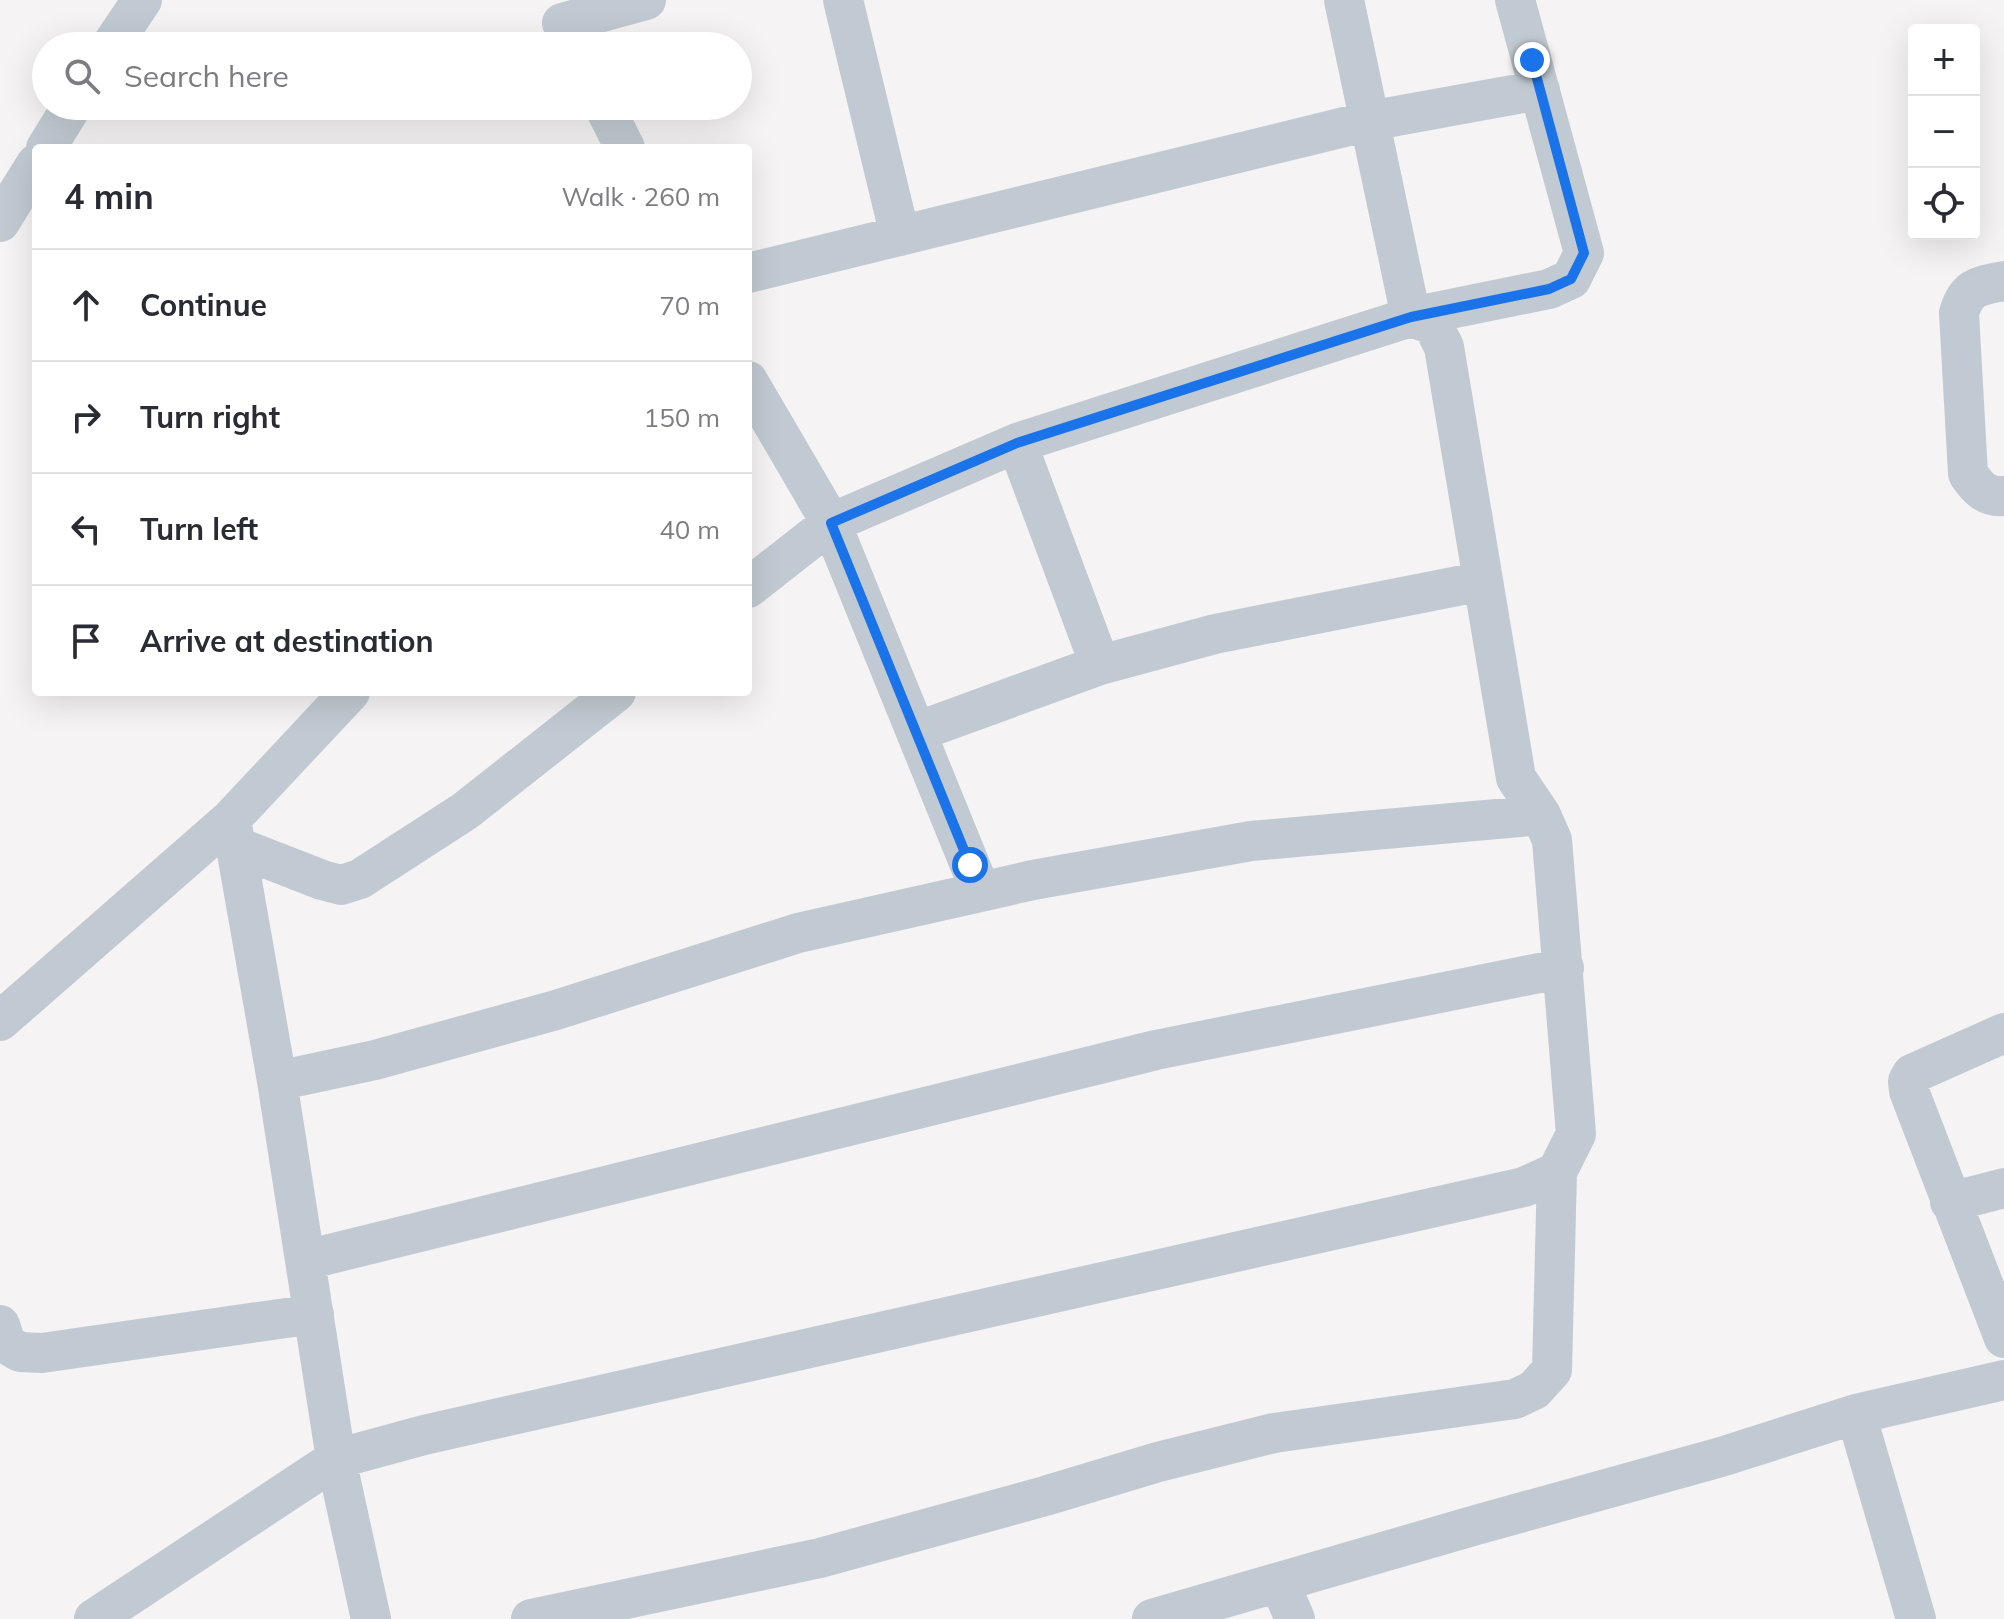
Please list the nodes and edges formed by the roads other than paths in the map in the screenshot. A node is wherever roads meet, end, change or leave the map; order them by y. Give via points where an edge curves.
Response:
1 (142, 0) edge
2 (646, 0) edge
3 (843, 0) edge
4 (1344, 0) edge
5 (1515, 0) edge
6 (563, 23) edge
7 (120, 32) edge
8 (1540, 90) junction
9 (63, 120) edge
10 (611, 120) edge
11 (1369, 121) junction
12 (48, 144) edge
13 (623, 144) edge
14 (32, 170) edge
15 (0, 222) edge
16 (900, 236) junction
17 (752, 272) edge
18 (2004, 281) edge
19 (1411, 317) junction
20 (752, 388) edge
21 (1017, 443) junction
22 (2004, 496) edge
23 (831, 523) junction
24 (1483, 581) junction
25 (752, 585) edge
26 (1100, 665) junction
27 (347, 696) edge
28 (611, 696) edge
29 (916, 732) junction
30 (1541, 815) junction
31 (233, 833) junction
32 (981, 892) junction
33 (1564, 968) junction
34 (0, 1021) edge
35 (2004, 1033) edge
36 (277, 1081) junction
37 (1557, 1172) junction
38 (2004, 1188) edge
39 (1950, 1202) junction
40 (306, 1260) junction
41 (314, 1314) junction
42 (0, 1325) edge
43 (2004, 1338) edge
44 (2004, 1380) edge
45 (1856, 1414) junction
46 (336, 1459) junction
47 (1279, 1582) junction
48 (94, 1619) edge
49 (371, 1619) edge
50 (531, 1619) edge
51 (1152, 1619) edge
52 (1295, 1619) edge
53 (1916, 1619) edge

1 - 7 street
2 - 6 street
3 - 16 street
4 - 11 street
5 - 8 street
8 - 11 street
8 - 19 street via 1584,253 1571,279 1549,289
9 - 12 street
10 - 13 street
11 - 16 street
11 - 19 street
14 - 15 street
16 - 17 street
18 - 22 street via 1977,286 1964,298 1959,313 1968,474 1980,491
19 - 21 street
19 - 24 street via 1433,325 1444,347
20 - 23 street
21 - 23 street
21 - 26 street
23 - 25 street
23 - 29 street
24 - 26 street via 1215,634
24 - 30 street via 1516,778
26 - 29 street
27 - 31 street
28 - 31 street via 465,811 360,879 341,885 322,880
29 - 32 street
30 - 32 street via 1251,841
30 - 33 street via 1552,840
31 - 34 street
31 - 36 street
32 - 36 street via 798,933 556,1010
33 - 37 street via 1576,1134
33 - 40 street via 1156,1050
35 - 39 street via 1912,1074 1908,1081
36 - 40 street
37 - 46 street via 1524,1187
37 - 50 street via 1552,1370 1534,1390 1515,1399 1274,1433 820,1558
38 - 39 street
39 - 43 street
40 - 41 street
41 - 42 street via 42,1353 20,1352 6,1344
41 - 46 street
44 - 45 street
45 - 47 street
45 - 53 street
46 - 48 street
46 - 49 street
47 - 51 street
47 - 52 street

